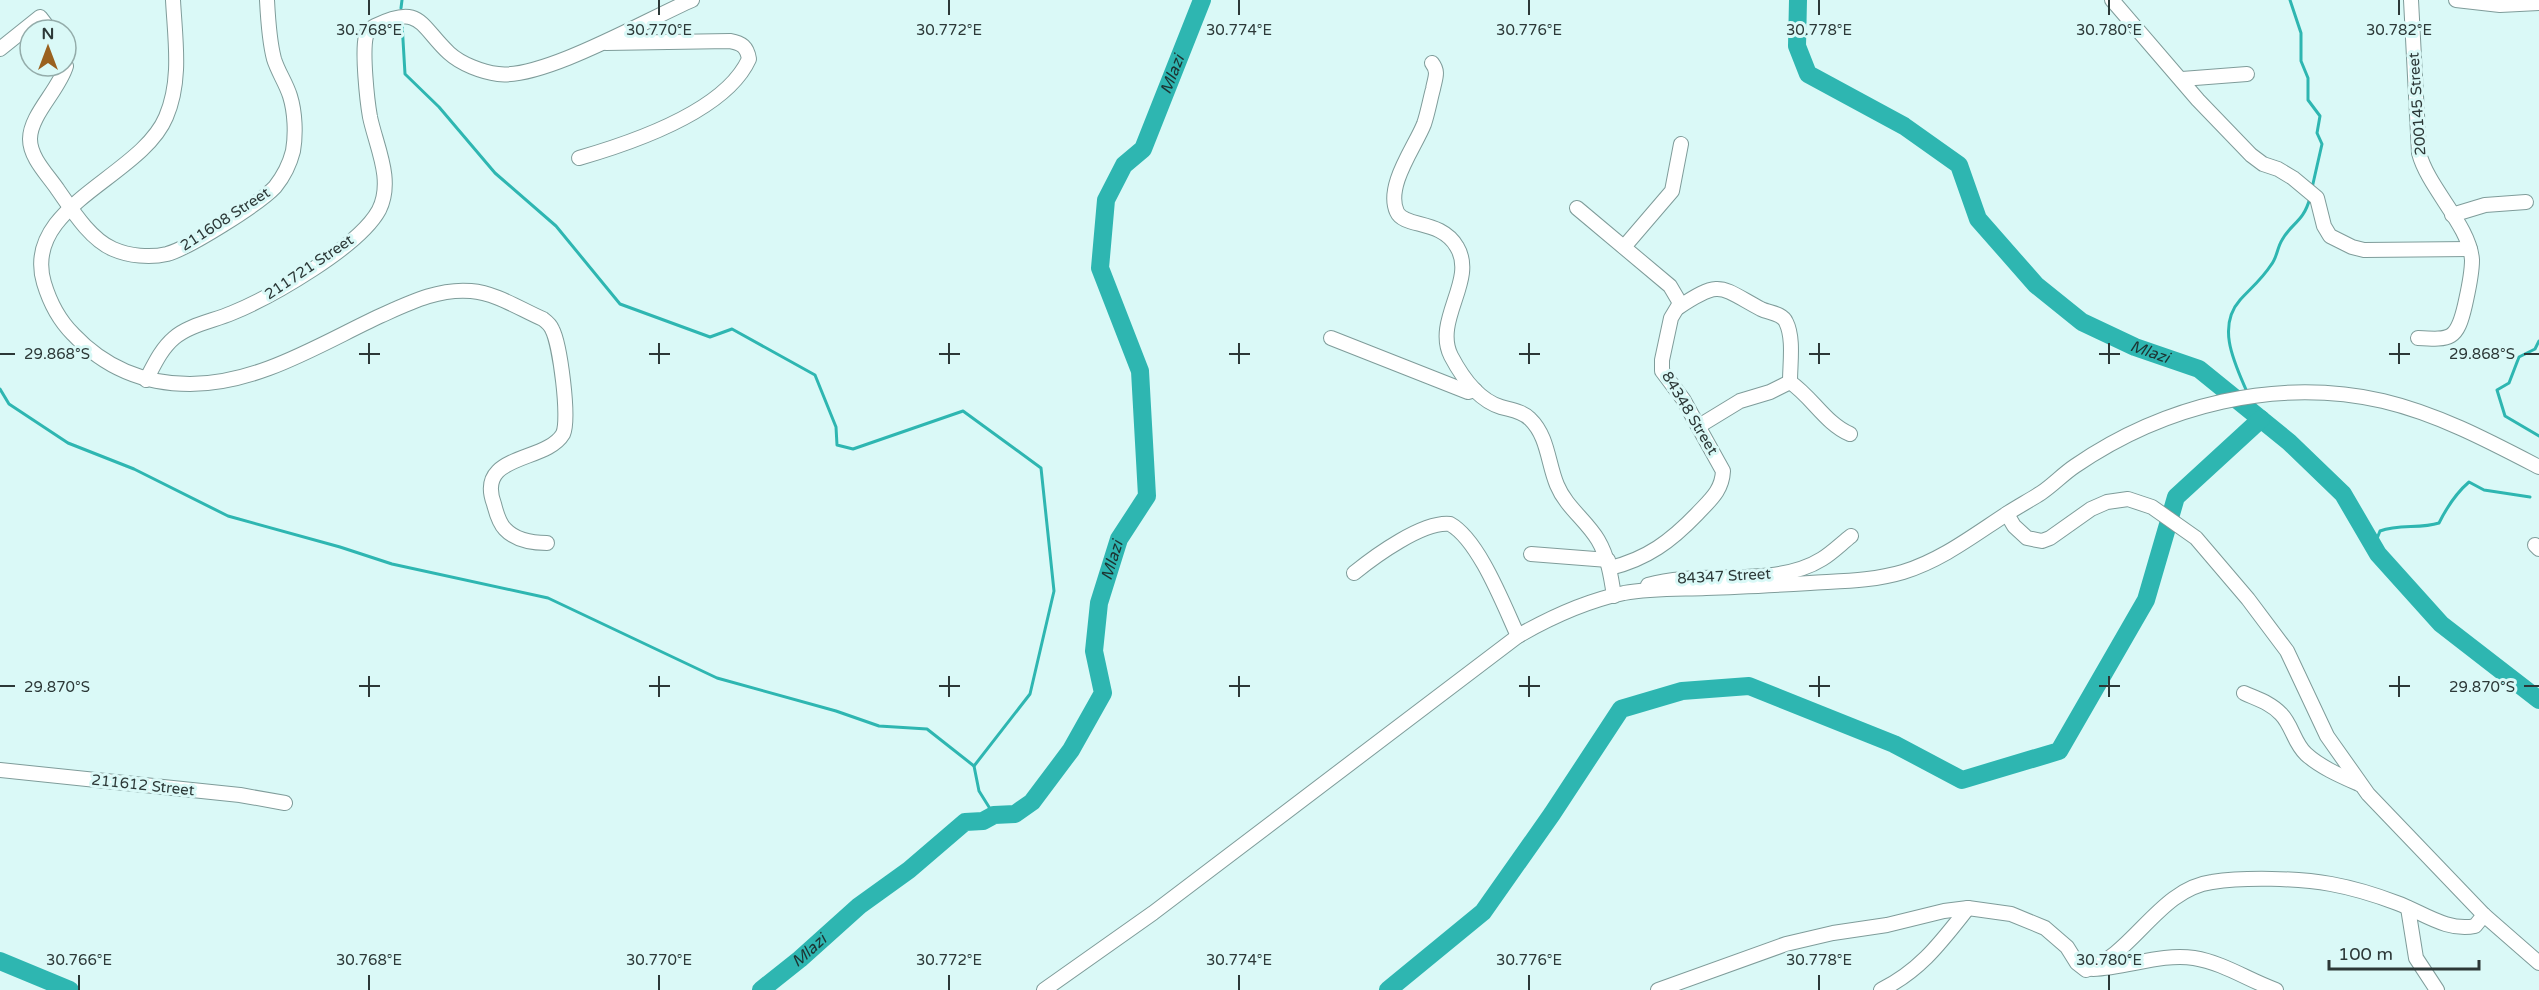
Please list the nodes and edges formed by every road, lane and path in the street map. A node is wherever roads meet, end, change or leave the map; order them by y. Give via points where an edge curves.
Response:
1 (173, 0) edge
2 (267, 0) edge
3 (692, 0) edge
4 (2112, 0) edge
5 (2411, 0) edge
6 (2456, 0) edge
7 (2500, 3) edge
8 (2539, 3) edge
9 (18, 35) edge
10 (601, 43) junction
11 (0, 49) edge
12 (1432, 63) dead end
13 (2247, 74) dead end
14 (59, 78) edge
15 (2182, 79) junction
16 (1681, 144) dead end
17 (579, 158) dead end
18 (2526, 202) dead end
19 (71, 207) junction
20 (1577, 208) dead end
21 (2452, 215) junction
22 (1624, 247) junction
23 (2470, 249) junction
24 (1679, 308) junction
25 (1331, 338) dead end
26 (2418, 338) dead end
27 (146, 380) junction
28 (1790, 382) junction
29 (1475, 390) junction
30 (1699, 426) junction
31 (1850, 434) dead end
32 (2539, 467) edge
33 (2007, 514) junction
34 (1851, 536) dead end
35 (547, 543) dead end
36 (1531, 554) dead end
37 (1610, 569) junction
38 (1354, 573) dead end
39 (1620, 594) junction
40 (1518, 636) junction
41 (2244, 693) dead end
42 (0, 770) edge
43 (2361, 785) junction
44 (285, 803) dead end
45 (1968, 908) junction
46 (2408, 908) junction
47 (2484, 915) junction
48 (2539, 963) edge
49 (2091, 969) junction
50 (1044, 990) edge
51 (1658, 990) edge
52 (1881, 990) edge
53 (2276, 990) edge
54 (2437, 990) edge

1 - 19 street via 177,77 166,119 124,166
2 - 19 street, 211608 Street via 274,59 290,96 294,118 293,150 274,187 188,245 154,256 129,254 99,241
3 - 10 street, 211721 Street
4 - 15 street
5 - 21 street, 200145 Street via 2419,153 2424,169
6 - 7 street
7 - 8 street
9 - 11 street
10 - 17 street via 730,41 744,47 749,59 733,83 662,130
10 - 27 street, 211721 Street via 524,72 500,74 468,65 450,54 413,17 373,27 366,36 365,60 369,114 384,176 379,210 347,245 278,290 173,339
12 - 29 street via 1437,75 1428,111 1403,161 1394,202 1402,219 1434,227 1448,236 1461,254 1458,293 1446,336 1457,367
13 - 15 street
14 - 19 street, 211608 Street via 30,138 36,158
15 - 23 street via 2251,155 2293,178 2317,198 2330,236 2364,250
16 - 22 street via 1672,191
18 - 21 street via 2485,205
19 - 27 street via 58,220 42,256 42,275 50,302 62,323 88,350
20 - 22 street
21 - 23 street, 200145 Street
22 - 24 street via 1670,285 1679,299
23 - 26 street via 2471,268 2458,331 2448,338
24 - 28 street via 1701,293 1720,288 1782,317 1789,336
24 - 30 street, 84348 Street via 1668,328 1662,371
25 - 29 street via 1468,393
27 - 35 street via 188,384 245,378 410,302 447,291 491,295 550,324 555,337 564,394 566,423 562,434 549,445 502,467 492,477 491,487 504,529 516,538
28 - 30 street via 1759,397 1740,401
28 - 31 street via 1837,427
29 - 37 street via 1498,406 1518,411 1537,427 1562,494 1597,538
30 - 37 street, 84348 Street via 1723,471 1715,496 1660,548
32 - 33 street via 2410,409 2360,397 2302,393 2248,396 2187,411 2132,431
33 - 39 street via 1942,555 1878,578
33 - 43 street via 2027,538 2042,541 2091,509 2107,502 2134,500 2160,512 2196,538 2286,651 2327,736
34 - 39 street, 84347 Street via 1822,560 1784,573 1672,578
36 - 37 street
37 - 39 street
38 - 40 street via 1418,532 1450,524 1464,534 1483,563
39 - 40 street via 1567,611
40 - 50 street via 1153,913
41 - 43 street via 2266,702 2281,714 2307,755
42 - 44 street, 211612 Street
43 - 47 street
45 - 49 street via 2012,914 2031,921 2056,936 2080,966
45 - 51 street via 1786,944
45 - 52 street via 1916,969
46 - 47 street via 2458,927 2475,926
46 - 49 street via 2330,884 2211,882 2185,890
46 - 54 street via 2416,958
47 - 48 street
49 - 53 street via 2194,958 2226,967

